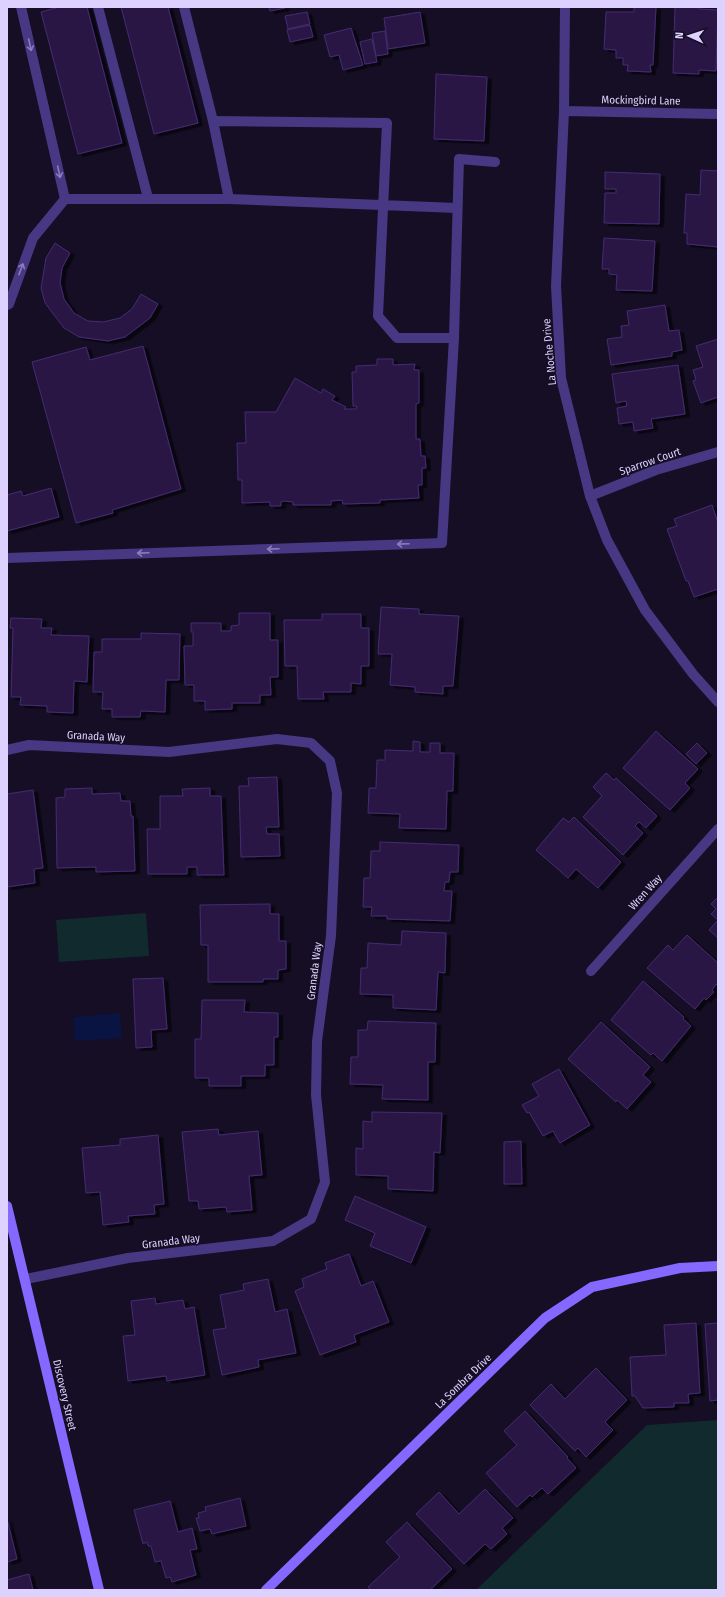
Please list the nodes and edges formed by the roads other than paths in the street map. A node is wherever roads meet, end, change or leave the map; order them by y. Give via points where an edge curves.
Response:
1 (21, 7) edge
2 (98, 7) edge
3 (184, 7) edge
4 (565, 7) edge
5 (564, 111) junction
6 (718, 114) edge
7 (213, 121) junction
8 (495, 162) dead end
9 (148, 198) junction
10 (65, 199) junction
11 (229, 199) junction
12 (384, 204) junction
13 (457, 208) junction
14 (7, 305) edge
15 (454, 338) junction
16 (718, 452) edge
17 (590, 496) junction
18 (7, 558) edge
19 (718, 702) edge
20 (7, 750) edge
21 (718, 829) edge
22 (591, 972) dead end
23 (7, 1206) edge
24 (718, 1266) edge
25 (26, 1279) junction
26 (99, 1590) edge
27 (266, 1590) edge

1 -> 10 street
2 - 9 street
3 - 7 street
4 - 5 street, La Noche Drive
5 - 6 street, Mockingbird Lane
5 - 17 street, La Noche Drive via 556,286 561,378
7 - 11 street
7 - 12 street via 387,123
8 - 13 street via 459,159
9 - 10 street
9 - 11 street
14 -> 10 street via 33,238
11 - 12 street
12 - 13 street
12 - 15 street via 378,316 397,338
13 - 15 street
15 -> 18 street via 442,543
16 - 17 street, Sparrow Court via 656,470
17 - 19 street, La Noche Drive via 607,540 645,610 693,674
20 - 25 street, Granada Way via 30,745 169,752 277,739 311,743 330,761 337,793 331,936 317,1041 316,1095 325,1182 311,1219 273,1241 128,1258
21 - 22 street, Wren Way
23 - 25 street, Discovery Street
24 - 27 street, La Sombra Drive via 680,1268 592,1287 545,1318
25 - 26 street, Discovery Street

